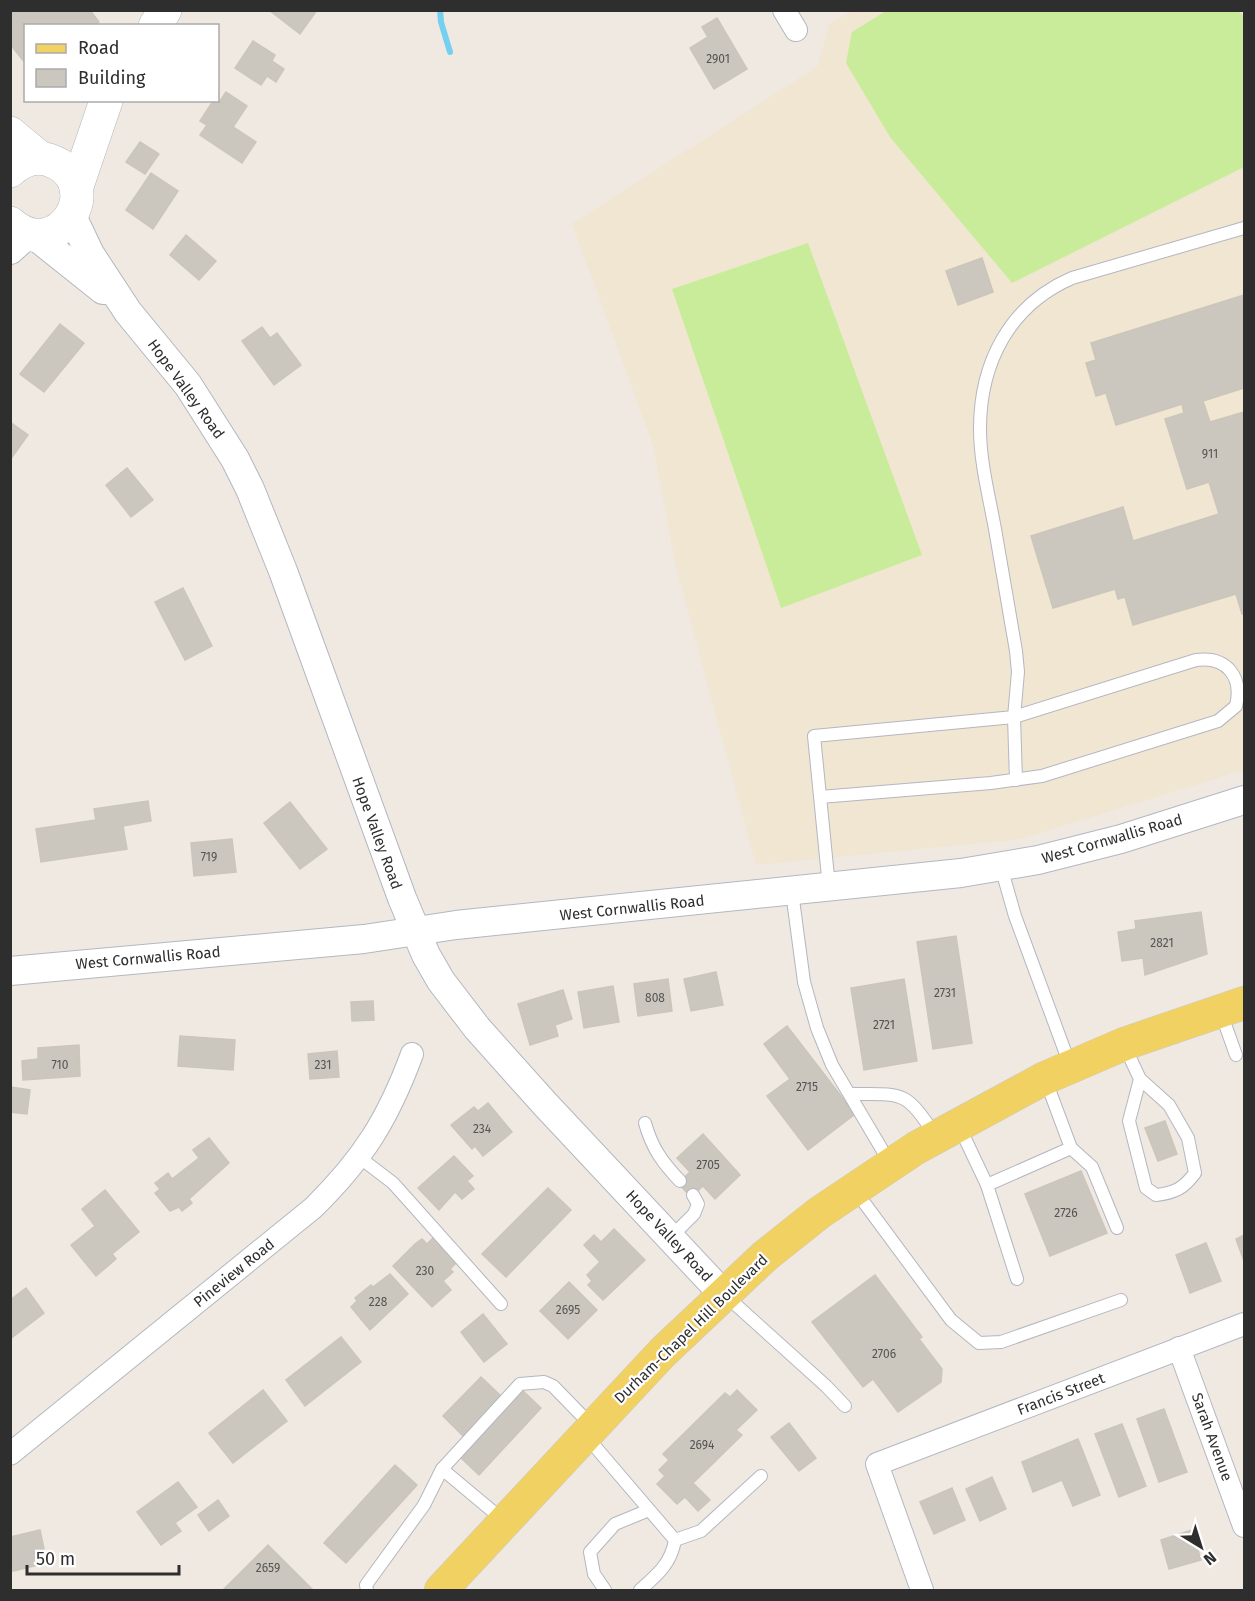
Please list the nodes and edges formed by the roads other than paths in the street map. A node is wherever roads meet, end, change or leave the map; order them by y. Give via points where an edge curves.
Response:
1 (165, 10) edge
2 (784, 10) edge
3 (156, 24) edge
4 (796, 30) dead end
5 (105, 102) edge
6 (106, 102) edge
7 (10, 133) edge
8 (43, 158) junction
9 (10, 171) edge
10 (74, 203) junction
11 (1245, 228) edge
12 (21, 236) edge
13 (128, 312) junction
14 (1014, 717) junction
15 (1016, 780) junction
16 (820, 797) junction
17 (1245, 800) edge
18 (1000, 867) junction
19 (829, 888) junction
20 (792, 892) junction
21 (415, 931) junction
22 (10, 971) edge
23 (1232, 1007) edge
24 (1124, 1044) junction
25 (412, 1054) dead end
26 (1236, 1055) dead end
27 (1057, 1072) junction
28 (1140, 1079) junction
29 (850, 1094) junction
30 (645, 1123) dead end
31 (947, 1130) junction
32 (1071, 1148) junction
33 (359, 1157) junction
34 (891, 1164) junction
35 (680, 1181) dead end
36 (987, 1185) junction
37 (853, 1188) junction
38 (693, 1195) dead end
39 (1117, 1228) dead end
40 (670, 1238) junction
41 (1017, 1279) dead end
42 (723, 1294) junction
43 (1121, 1300) dead end
44 (501, 1304) dead end
45 (1245, 1324) edge
46 (1179, 1348) junction
47 (845, 1406) dead end
48 (589, 1430) junction
49 (10, 1454) edge
50 (442, 1469) junction
51 (761, 1476) dead end
52 (649, 1510) junction
53 (504, 1521) junction
54 (1245, 1526) edge
55 (675, 1540) junction
56 (367, 1590) edge
57 (441, 1590) edge
58 (605, 1590) edge
59 (640, 1590) edge
60 (922, 1590) edge

1 - 3 main road
2 - 4 street
5 - 8 main road via 80,131
6 - 10 main road
7 - 8 main road
8 - 9 main road via 27,160
8 - 10 main road via 67,170
10 - 12 main road via 54,233
10 - 13 street, Hope Valley Road via 90,254
11 - 14 lane via 1072,278 1050,288 1020,314 1002,337 992,361 980,429 1016,651
12 - 13 street, Hope Valley Road
13 - 21 street, Hope Valley Road via 188,385 250,489
14 - 15 lane
14 - 15 lane via 1196,660 1219,661 1238,682 1236,706 1218,721 1042,776
14 - 16 lane via 814,736
15 - 16 lane
16 - 19 lane
17 - 18 street, West Cornwallis Road via 1121,839
18 - 19 street, West Cornwallis Road
18 - 27 lane
19 - 20 street, West Cornwallis Road
20 - 21 street, West Cornwallis Road
20 - 29 lane via 804,982 817,1028 832,1065
21 - 22 street, West Cornwallis Road
21 - 40 street, Hope Valley Road via 441,981 477,1028
23 - 24 main road, Durham-Chapel Hill Boulevard
23 - 26 lane
24 - 27 main road, Durham-Chapel Hill Boulevard
24 - 28 lane
25 - 33 street, Pineview Road via 385,1119
27 - 31 main road, Durham-Chapel Hill Boulevard
27 - 32 lane
28 - 28 lane via 1169,1105 1188,1138 1195,1173 1185,1186 1171,1194 1156,1195 1146,1188 1140,1169 1129,1121
29 - 31 lane via 902,1096
29 - 34 lane
30 - 35 lane via 659,1158
31 - 34 main road, Durham-Chapel Hill Boulevard
31 - 36 lane
32 - 36 lane
32 - 39 lane via 1092,1167
33 - 44 lane via 393,1183
33 - 49 street, Pineview Road via 314,1208
34 - 37 main road, Durham-Chapel Hill Boulevard
36 - 41 lane
37 - 42 main road, Durham-Chapel Hill Boulevard
37 - 43 lane via 951,1320 979,1343 1001,1342
38 - 40 lane via 698,1204 694,1214
40 - 42 street, Hope Valley Road
42 - 47 lane
42 - 48 main road, Durham-Chapel Hill Boulevard
45 - 46 street, Francis Street
46 - 54 street, Sarah Avenue
46 - 60 street, Francis Street via 877,1464
48 - 50 lane via 553,1386 544,1382 520,1384
48 - 52 lane
48 - 53 main road, Durham-Chapel Hill Boulevard
50 - 53 lane
50 - 56 lane
51 - 55 lane via 701,1531
52 - 55 lane
52 - 58 lane via 615,1524 590,1552 594,1574
53 - 57 main road, Durham-Chapel Hill Boulevard
55 - 59 lane via 673,1554 663,1570

